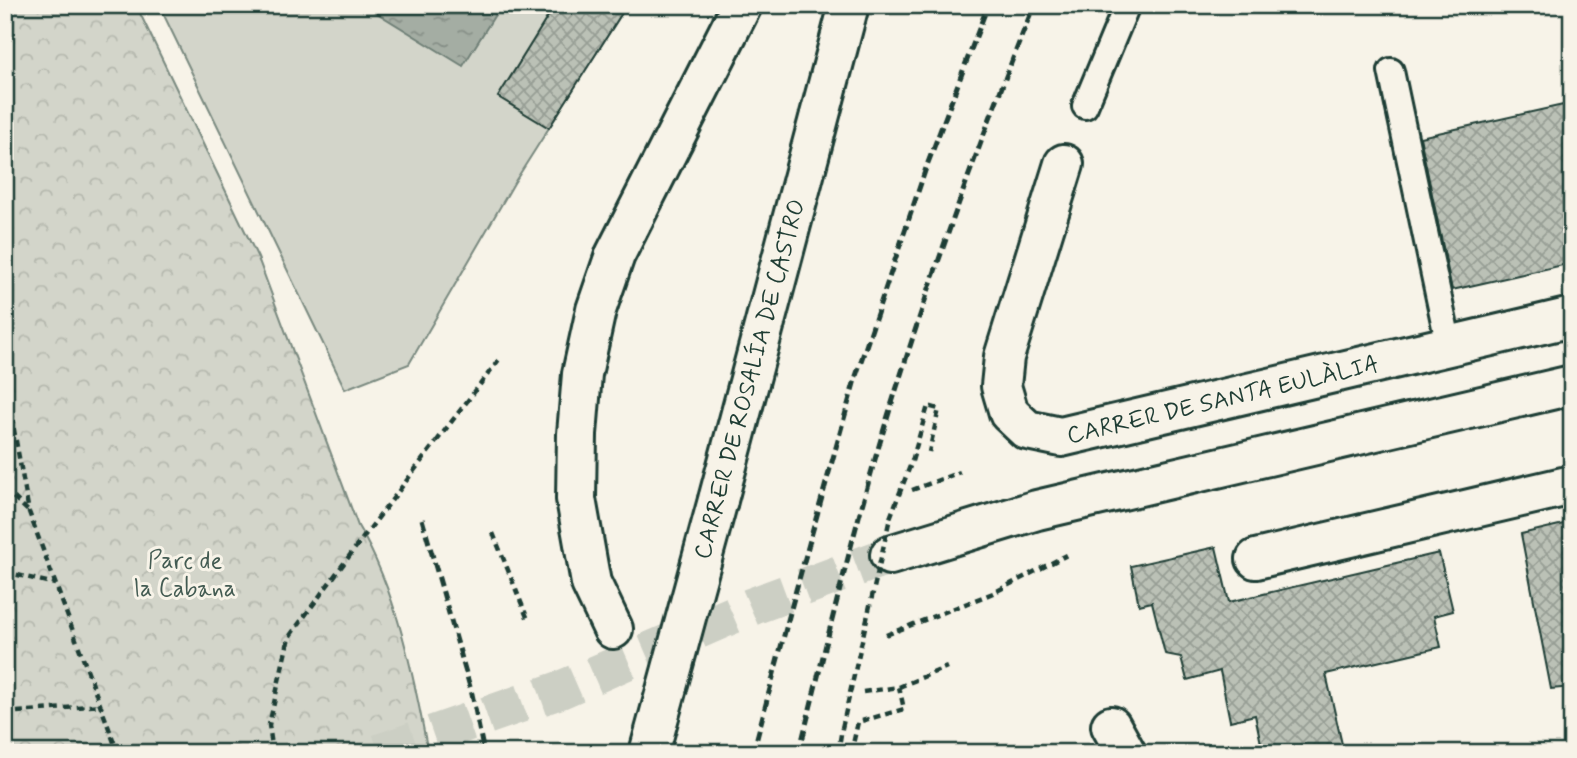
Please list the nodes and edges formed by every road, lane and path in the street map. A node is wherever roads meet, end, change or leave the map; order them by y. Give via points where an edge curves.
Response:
1 (742, 5) edge
2 (849, 5) edge
3 (1127, 5) edge
4 (1391, 71) dead end
5 (1085, 106) dead end
6 (1064, 164) dead end
7 (1572, 317) edge
8 (1449, 346) junction
9 (501, 357) dead end
10 (5, 381) edge
11 (1572, 385) edge
12 (929, 452) dead end
13 (960, 472) dead end
14 (1572, 485) edge
15 (5, 489) edge
16 (912, 490) dead end
17 (29, 512) junction
18 (492, 533) dead end
19 (890, 555) tunnel mouth
20 (1256, 558) dead end
21 (5, 572) edge
22 (56, 585) junction
23 (529, 622) dead end
24 (613, 629) dead end
25 (947, 667) dead end
26 (899, 687) junction
27 (863, 692) dead end
28 (101, 705) junction
29 (5, 713) edge
30 (118, 753) edge
31 (273, 753) edge
32 (649, 753) edge
33 (838, 753) edge
34 (851, 753) edge

1 - 24 street via 615,255 596,310 582,374 576,499 591,583
2 - 32 street, CARRER DE ROSALÍA DE CASTRO, bridge
3 - 5 lane
4 - 8 lane
6 - 8 street, CARRER DE SANTA EULÀLIA via 1004,357 1001,386 1009,412 1027,430 1060,437
7 - 8 street, CARRER DE SANTA EULÀLIA
9 - 31 path, bridge via 289,637 269,725
10 - 17 path
11 - 19 street via 1037,510
12 - 33 path, bridge via 939,409 928,406 890,518
13 - 16 path
14 - 20 street
15 - 17 path
17 - 22 path
18 - 23 path
21 - 22 path
22 - 28 path
25 - 26 path
26 - 27 path
26 - 34 path via 904,709 858,722
28 - 29 path
28 - 30 path

